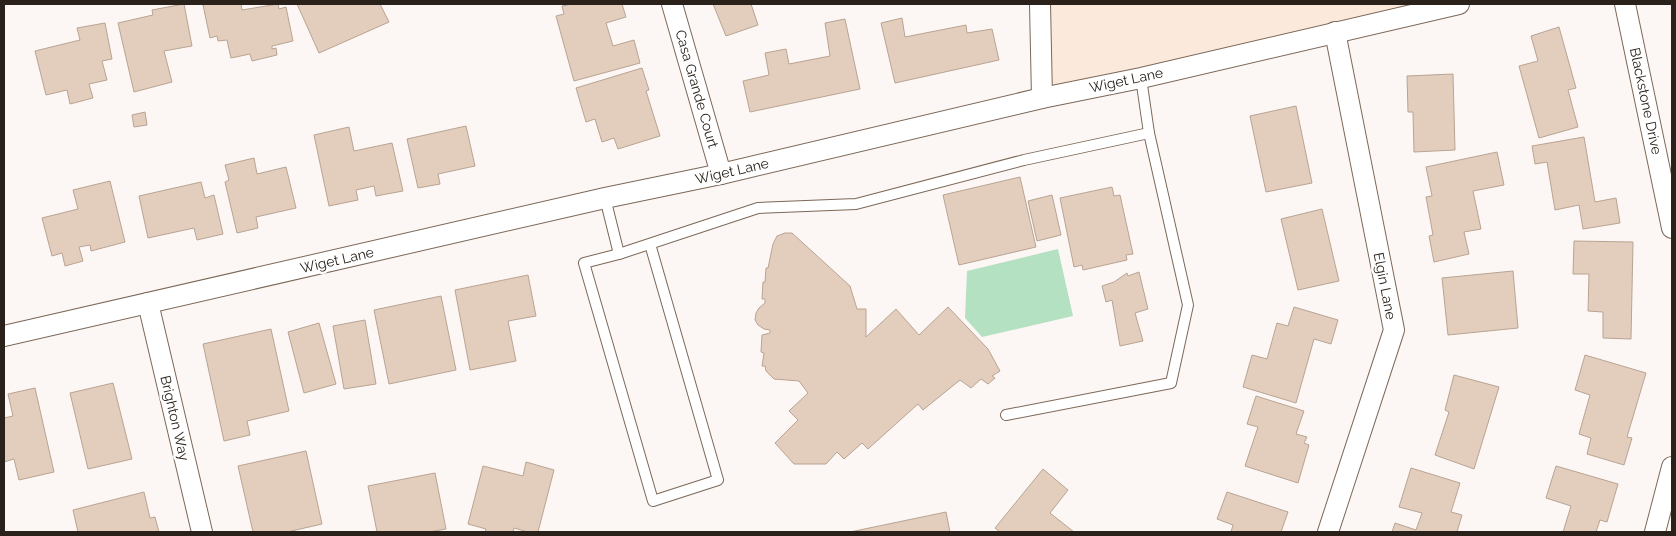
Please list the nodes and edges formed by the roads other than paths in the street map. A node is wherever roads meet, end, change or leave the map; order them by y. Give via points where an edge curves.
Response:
1 (672, 4) edge
2 (1040, 4) edge
3 (1459, 4) edge
4 (1625, 4) edge
5 (1335, 32) junction
6 (1141, 78) junction
7 (1042, 98) junction
8 (1149, 133) junction
9 (722, 174) junction
10 (605, 198) junction
11 (1672, 228) edge
12 (650, 244) junction
13 (619, 254) junction
14 (148, 303) junction
15 (4, 336) edge
16 (1006, 415) dead end
17 (1672, 467) edge
18 (202, 532) edge
19 (1328, 532) edge
20 (1655, 532) edge

1 - 9 street, Casa Grande Court
2 - 7 street
3 - 5 street, Wiget Lane
4 - 11 street, Blackstone Drive
5 - 6 street, Wiget Lane
5 - 19 street, Elgin Lane via 1394,330
6 - 7 street, Wiget Lane
6 - 8 lane
7 - 9 street, Wiget Lane
8 - 12 lane via 1024,160 856,204 758,208
8 - 16 lane via 1188,305 1171,382
9 - 10 street, Wiget Lane
10 - 13 lane
10 - 14 street, Wiget Lane
12 - 13 lane
12 - 13 lane via 718,480 653,501 584,263
14 - 15 street, Wiget Lane
14 - 18 street, Brighton Way
17 - 20 street

